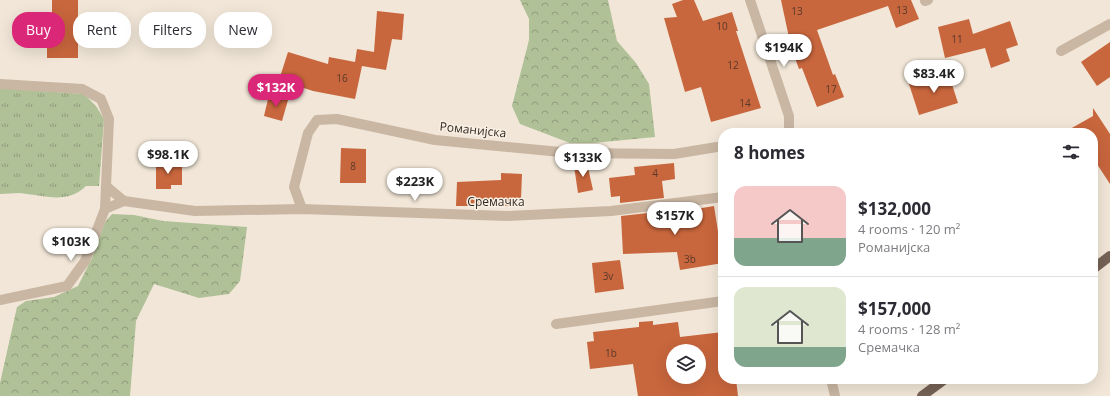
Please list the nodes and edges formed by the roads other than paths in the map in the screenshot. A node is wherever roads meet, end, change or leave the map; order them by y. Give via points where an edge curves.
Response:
1 (750, 0) edge
2 (1110, 24) edge
3 (1061, 51) dead end
4 (0, 84) edge
5 (789, 128) edge
6 (718, 147) edge
7 (106, 186) junction
8 (718, 198) edge
9 (124, 202) junction
10 (105, 209) junction
11 (302, 209) junction
12 (1110, 256) edge
13 (1098, 265) edge
14 (0, 300) edge
15 (718, 301) edge
16 (556, 324) dead end
17 (832, 384) edge
18 (936, 384) edge
19 (835, 396) edge
20 (922, 396) edge

1 - 5 street via 789,116
2 - 3 street
4 - 7 street via 82,89 101,99 109,119
6 - 11 street, Романијска via 674,154 571,153 435,140 337,119 317,120 308,133 294,187
7 - 9 street
7 - 10 street
8 - 11 street, Сремачка via 611,211 507,216
9 - 10 street, Сремачка
9 - 11 street, Сремачка via 195,211
10 - 14 street via 85,261 67,286
12 - 13 main road
15 - 16 street
17 - 19 street
18 - 20 main road

